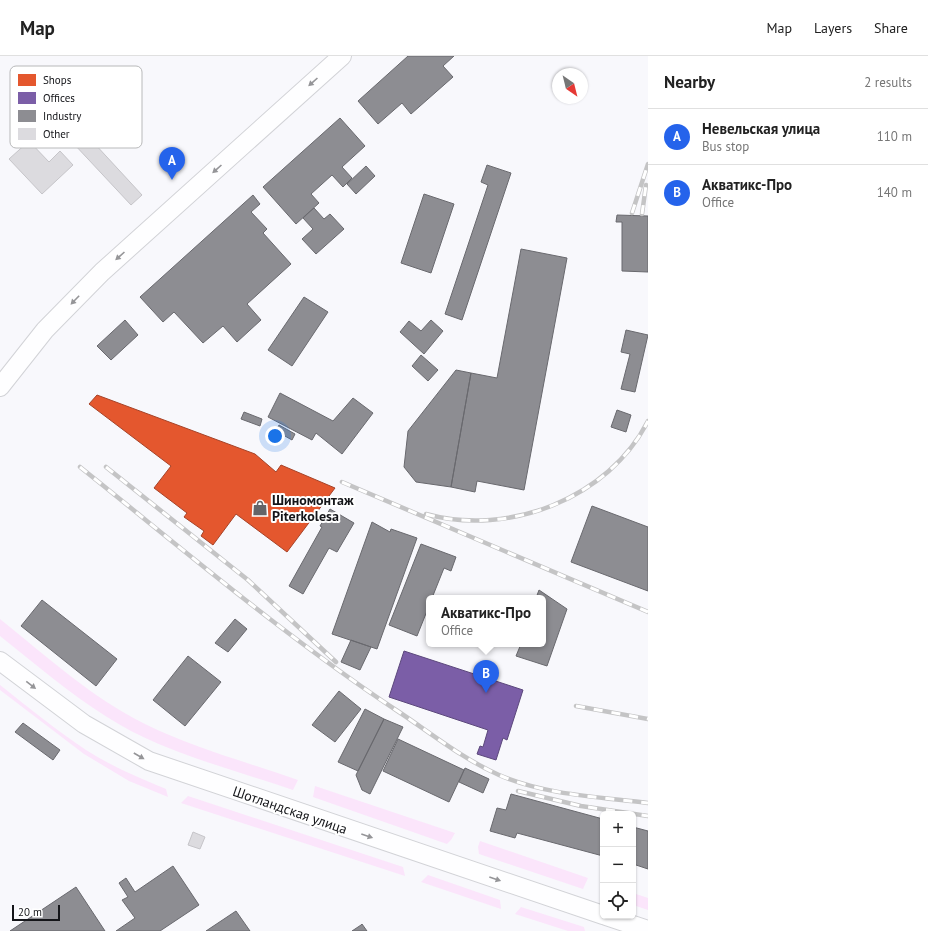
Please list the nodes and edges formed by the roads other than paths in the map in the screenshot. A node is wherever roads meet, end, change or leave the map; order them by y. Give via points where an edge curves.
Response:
1 (342, 56) edge
2 (0, 387) edge
3 (0, 661) edge
4 (600, 914) edge
5 (615, 919) edge
6 (648, 930) edge

1 -> 2 street via 102,272 45,330
3 -> 4 street, Шотландская улица via 84,724 149,762
5 - 6 street

